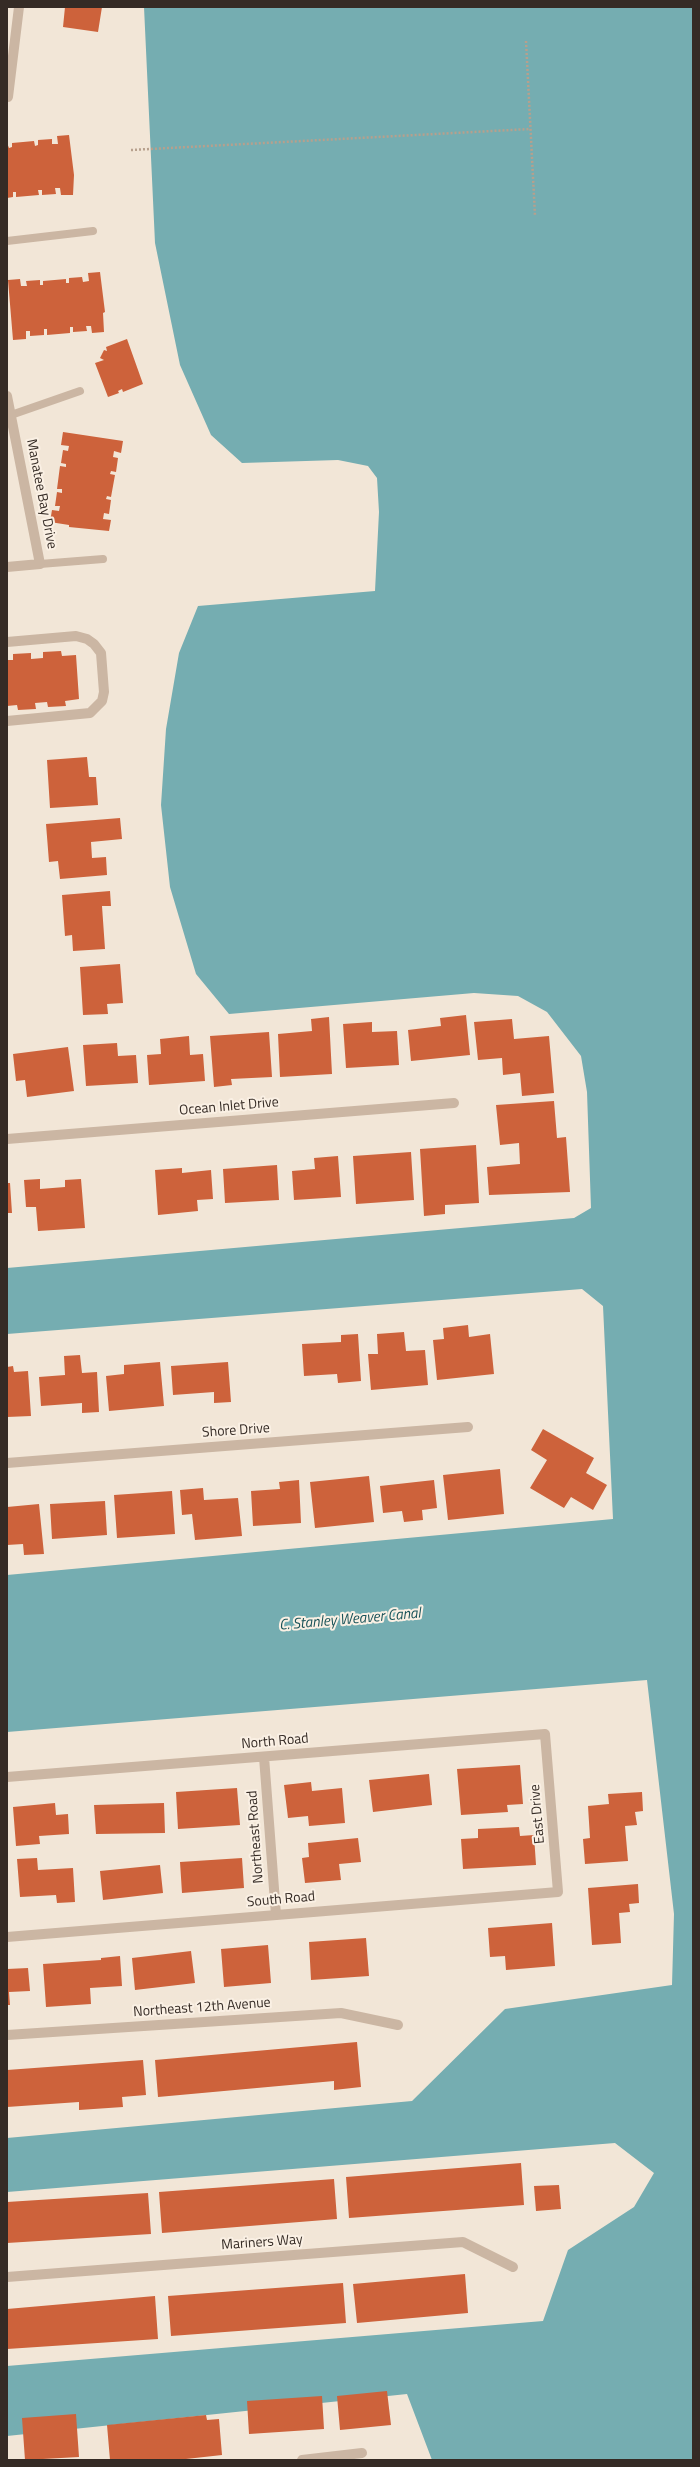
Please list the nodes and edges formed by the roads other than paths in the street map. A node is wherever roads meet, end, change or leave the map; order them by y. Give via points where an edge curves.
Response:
1 (19, 7) edge
2 (8, 96) dead end
3 (93, 231) dead end
4 (7, 241) edge
5 (80, 391) dead end
6 (7, 396) edge
7 (11, 414) junction
8 (103, 560) dead end
9 (40, 564) junction
10 (7, 567) edge
11 (7, 642) edge
12 (7, 721) edge
13 (454, 1103) dead end
14 (7, 1139) edge
15 (468, 1427) dead end
16 (7, 1463) edge
17 (545, 1734) joint
18 (264, 1757) junction
19 (7, 1778) edge
20 (558, 1892) joint
21 (276, 1915) junction
22 (7, 1937) edge
23 (398, 2025) dead end
24 (7, 2035) edge
25 (513, 2267) dead end
26 (7, 2278) edge
27 (362, 2453) dead end
28 (302, 2460) edge

1 - 2 street
3 - 4 lane
5 - 7 lane
6 - 7 street, Manatee Bay Drive
7 - 9 street, Manatee Bay Drive
8 - 9 lane
9 - 10 street, Manatee Bay Drive
11 - 12 street via 76,636 94,644 101,653 104,692 97,709 82,715
13 - 14 street, Ocean Inlet Drive
15 - 16 street, Shore Drive
17 - 18 street, North Road
17 - 20 street, East Drive
18 - 19 street, North Road
18 - 21 street, Northeast Road
20 - 21 street, South Road
21 - 22 street, South Road
23 - 24 street, Northeast 12th Avenue via 341,2013
25 - 26 street, Mariners Way via 463,2242
27 - 28 street

